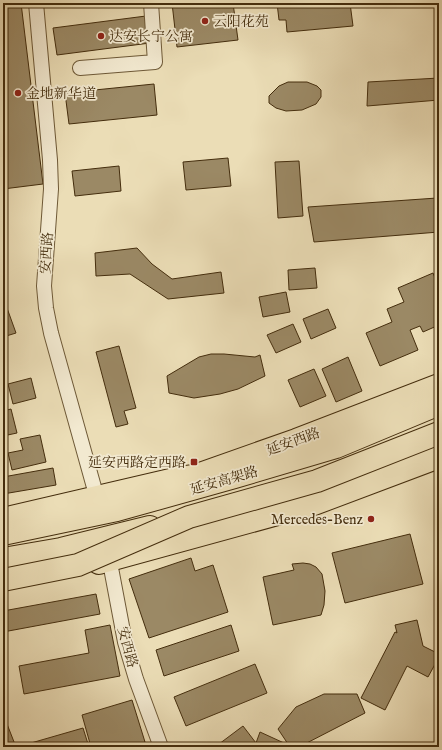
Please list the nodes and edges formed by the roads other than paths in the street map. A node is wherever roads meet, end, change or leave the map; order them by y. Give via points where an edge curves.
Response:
1 (36, 3) edge
2 (151, 3) edge
3 (80, 68) dead end
4 (439, 385) edge
5 (439, 404) edge
6 (439, 433) edge
7 (429, 461) edge
8 (353, 463) junction
9 (97, 498) junction
10 (189, 517) junction
11 (3, 518) edge
12 (3, 534) edge
13 (108, 552) junction
14 (3, 559) edge
15 (3, 566) edge
16 (3, 580) edge
17 (3, 586) edge
18 (160, 747) edge

1 - 9 street, 安西路 via 51,189 44,286 46,308
2 - 3 street via 155,62
4 - 9 main road, 延安西路 via 194,476
5 - 12 main road, 延安高架路 via 336,447 117,510
6 - 8 main road
6 - 10 main road, 延安高架路, bridge via 317,480
7 - 8 main road
7 - 13 main road via 314,504
8 - 13 main road
9 - 11 main road, 延安西路
10 - 14 main road, 延安高架路, bridge via 61,549
10 - 16 main road, bridge via 78,565
13 - 15 main road
13 - 17 main road
13 - 18 street, 安西路 via 125,642

